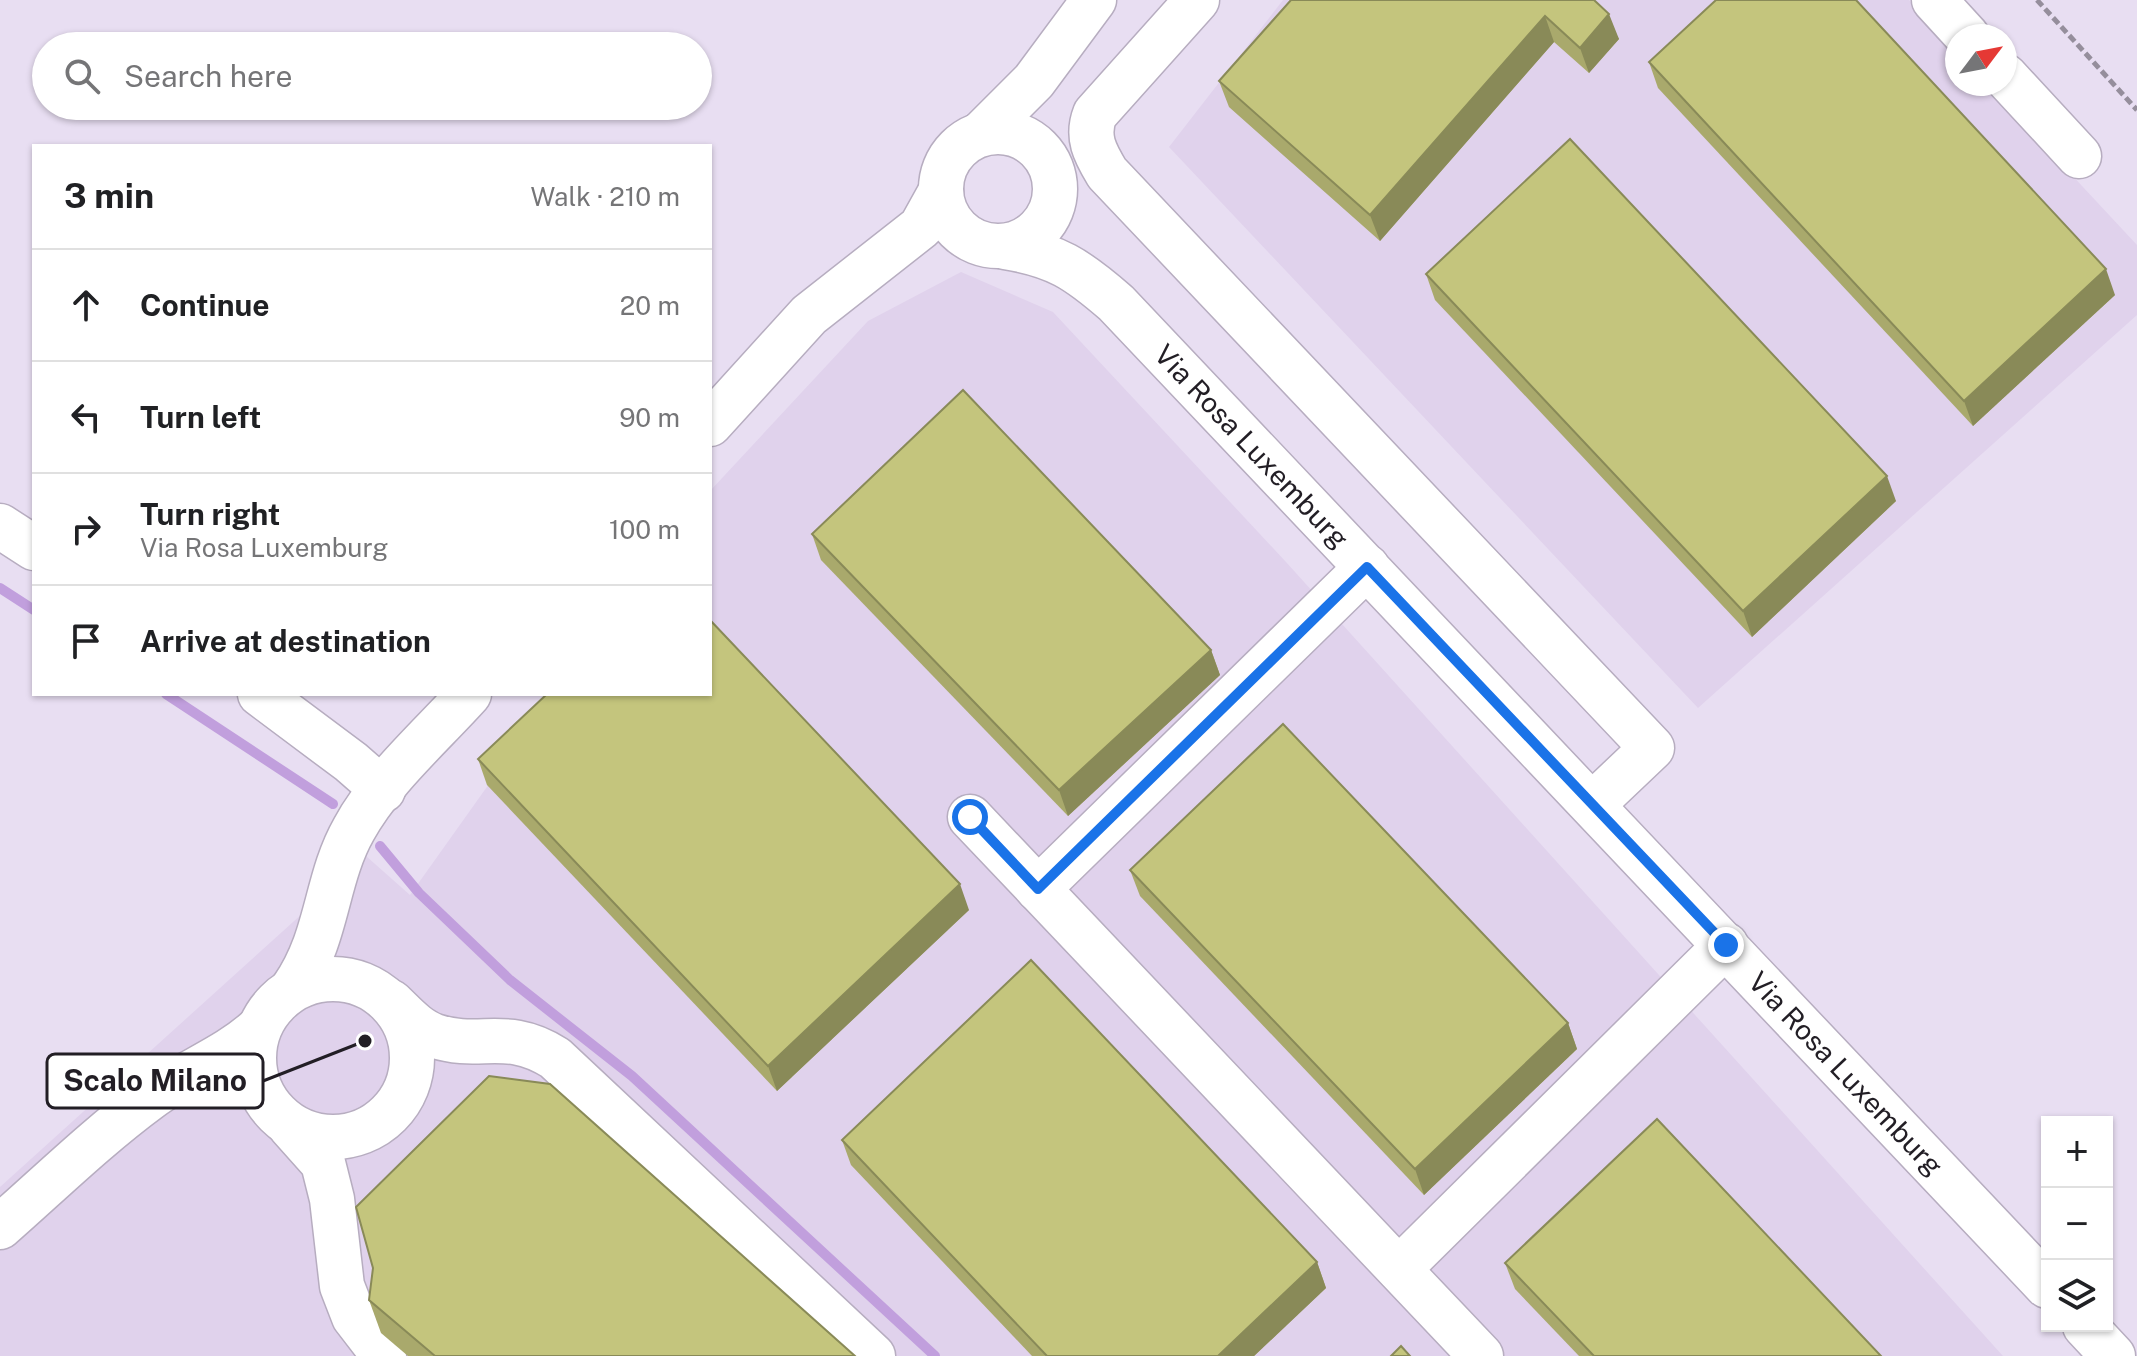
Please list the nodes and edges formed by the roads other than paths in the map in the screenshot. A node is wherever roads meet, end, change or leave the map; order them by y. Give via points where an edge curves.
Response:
1 (1197, 0) edge
2 (1934, 0) edge
3 (1084, 14) edge
4 (1956, 24) edge
5 (2017, 89) edge
6 (981, 134) junction
7 (2079, 156) dead end
8 (1052, 178) junction
9 (941, 191) junction
10 (990, 244) junction
11 (857, 276) junction
12 (1116, 303) junction
13 (712, 422) edge
14 (0, 526) edge
15 (32, 547) edge
16 (1367, 567) junction
17 (263, 696) edge
18 (467, 696) edge
19 (383, 790) junction
20 (1593, 804) junction
21 (970, 817) dead end
22 (334, 884) junction
23 (1038, 889) junction
24 (1726, 945) junction
25 (293, 988) junction
26 (380, 994) junction
27 (258, 1029) junction
28 (150, 1098) junction
29 (280, 1116) junction
30 (387, 1117) junction
31 (0, 1227) edge
32 (336, 1255) junction
33 (1399, 1269) junction
34 (2041, 1280) edge
35 (2091, 1332) edge
36 (384, 1356) edge
37 (873, 1356) edge
38 (1481, 1356) edge
39 (2113, 1356) edge

1 - 20 street via 1095,114 1090,127 1097,157 1652,748
2 - 4 street
3 - 6 street via 1034,81
3 - 8 street via 1049,100 1045,135
5 - 7 street
6 - 8 street via 1000,131 1035,144
6 - 9 street via 951,156
8 - 10 street via 1050,215 1039,231 1023,242
8 - 12 street via 1070,242
9 - 10 street via 954,226
9 - 11 street via 921,227
10 - 11 street via 912,253
10 - 12 street via 1049,255
11 - 13 street via 809,315
12 - 16 street, Via Rosa Luxemburg
14 - 15 street
16 - 20 street, Via Rosa Luxemburg
16 - 23 street
17 - 19 street
18 - 19 street
19 - 22 street via 354,828
20 - 24 street, Via Rosa Luxemburg
21 - 23 street
22 - 25 street via 312,956
22 - 26 street via 340,937 356,970
23 - 33 street
24 - 33 street
24 - 34 street, Via Rosa Luxemburg
25 - 26 street via 319,978 346,979
25 - 27 street via 272,1005
26 - 30 street via 409,1035 412,1073
26 - 37 street via 432,1035 519,1040 555,1058
27 - 28 street
27 - 29 street via 253,1056 257,1083
28 - 29 street via 182,1085 226,1084 245,1090
28 - 31 street
29 - 30 street via 316,1136 342,1137
29 - 32 street via 323,1163
30 - 32 street via 349,1192
32 - 36 street via 354,1317
33 - 38 street
35 - 39 street

